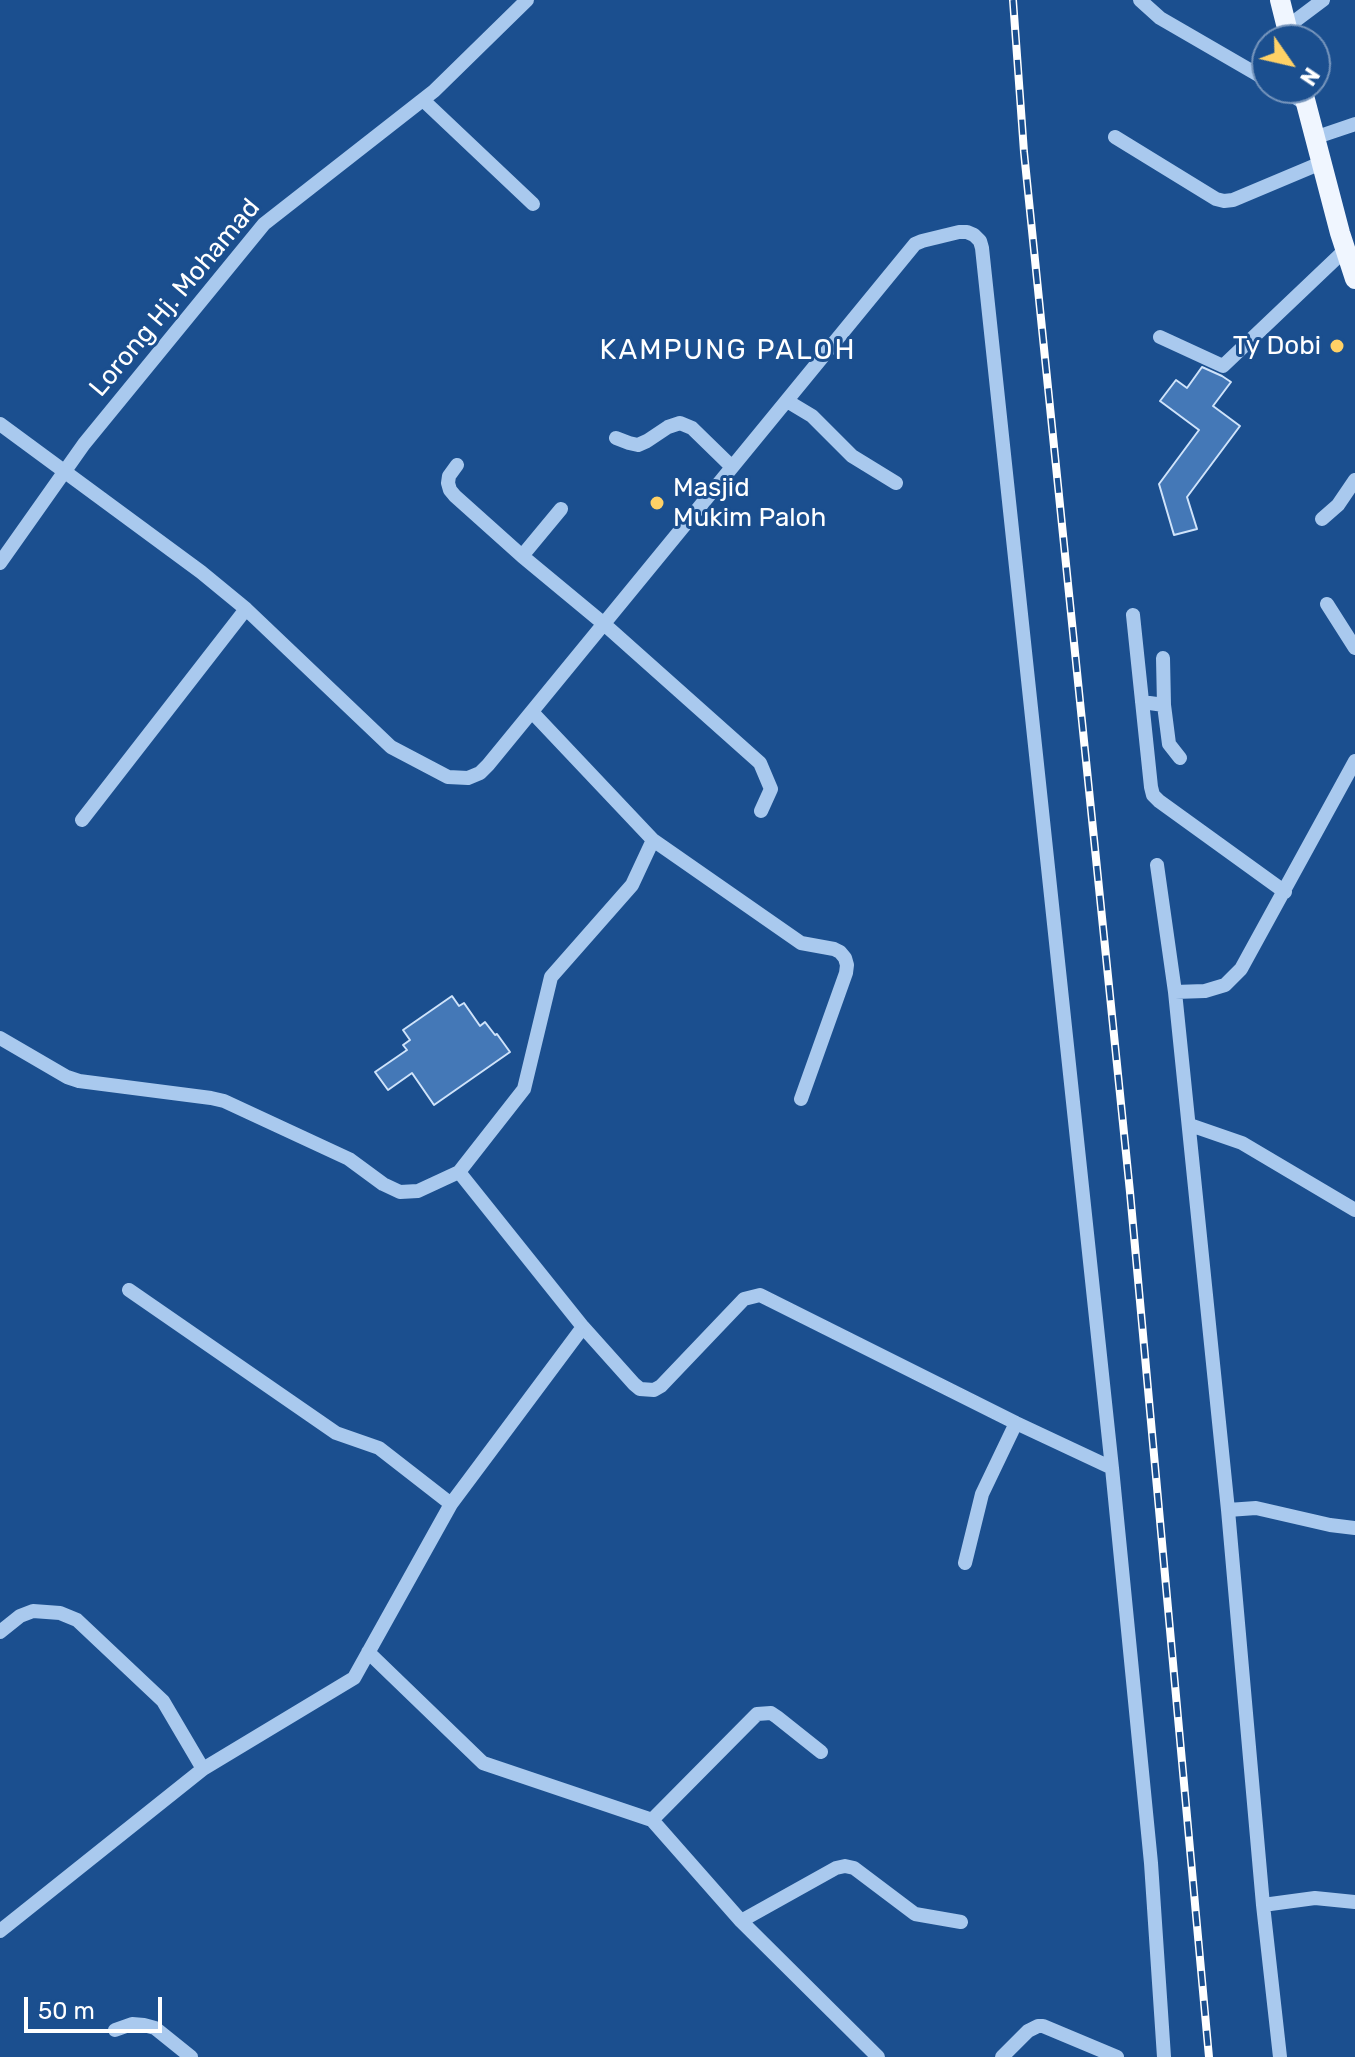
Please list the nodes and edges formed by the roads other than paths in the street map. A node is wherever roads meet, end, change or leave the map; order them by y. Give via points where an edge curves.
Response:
1 (527, 0) edge
2 (1140, 0) edge
3 (1280, 0) edge
4 (1323, 0) edge
5 (1287, 24) edge
6 (1298, 24) edge
7 (1251, 71) edge
8 (423, 100) junction
9 (1306, 104) edge
10 (1355, 124) edge
11 (1115, 137) dead end
12 (1314, 138) junction
13 (1321, 163) junction
14 (533, 204) dead end
15 (1347, 236) edge
16 (1355, 279) edge
17 (1160, 337) dead end
18 (787, 401) junction
19 (0, 424) edge
20 (616, 438) dead end
21 (457, 465) dead end
22 (732, 467) junction
23 (64, 473) junction
24 (1355, 480) edge
25 (896, 483) dead end
26 (561, 509) dead end
27 (1322, 519) dead end
28 (522, 556) junction
29 (0, 563) edge
30 (1327, 604) dead end
31 (246, 609) junction
32 (1133, 615) dead end
33 (604, 624) junction
34 (1355, 648) edge
35 (1163, 658) dead end
36 (1142, 702) junction
37 (1164, 705) junction
38 (532, 712) junction
39 (1180, 758) dead end
40 (1355, 761) edge
41 (761, 811) dead end
42 (82, 820) dead end
43 (653, 840) junction
44 (1157, 865) dead end
45 (1285, 892) junction
46 (1175, 992) junction
47 (0, 1038) edge
48 (801, 1099) dead end
49 (1190, 1125) junction
50 (459, 1172) junction
51 (1355, 1210) edge
52 (129, 1290) dead end
53 (583, 1327) junction
54 (1016, 1423) junction
55 (1112, 1468) junction
56 (451, 1504) junction
57 (1228, 1510) junction
58 (1355, 1528) edge
59 (965, 1563) dead end
60 (0, 1632) edge
61 (368, 1652) junction
62 (821, 1752) dead end
63 (203, 1769) junction
64 (652, 1820) junction
65 (1355, 1902) edge
66 (1263, 1905) junction
67 (741, 1921) junction
68 (961, 1922) dead end
69 (0, 1931) edge
70 (115, 2030) dead end
71 (191, 2057) edge
72 (878, 2057) edge
73 (1002, 2057) edge
74 (1117, 2057) edge
75 (1164, 2057) edge
76 (1280, 2057) edge

1 - 8 street, Lorong Hj. Mohamad
2 - 7 street via 1160,18
3 - 5 main road
4 - 6 street
8 - 14 street
8 - 23 street, Lorong Hj. Mohamad via 264,224
9 - 12 main road
10 - 12 street
11 - 13 street via 1224,201
12 - 13 main road
13 - 15 main road
15 - 16 main road
15 - 17 street via 1223,366
18 - 22 street
18 - 25 street via 810,414 852,456
18 - 55 street via 915,244 959,232 980,241
19 - 23 street
20 - 22 street via 638,445 680,423
21 - 28 street via 449,476 450,490
22 - 33 street
23 - 29 street, Lorong Hj. Mohamad
23 - 31 street
24 - 27 street
26 - 28 street
28 - 33 street
30 - 34 street
31 - 38 street via 391,747 448,777 480,773
31 - 42 street
32 - 36 street
33 - 38 street
33 - 41 street via 760,763 771,789
35 - 37 street
36 - 37 street
36 - 45 street via 1156,798
37 - 39 street via 1169,744
38 - 43 street
40 - 45 street
43 - 48 street via 801,943 834,949 845,958 846,973
43 - 50 street via 632,885 554,973 524,1089
44 - 46 street
45 - 46 street via 1241,969 1225,985
46 - 49 street
47 - 50 street via 79,1081 224,1101 351,1160 400,1192 418,1191
49 - 51 street via 1242,1143
49 - 57 street
50 - 53 street
52 - 56 street via 336,1433 379,1448
53 - 54 street via 634,1384 654,1390 744,1299 760,1295
53 - 56 street
54 - 55 street
54 - 59 street via 982,1494
55 - 75 street via 1151,1863
56 - 61 street
57 - 58 street via 1256,1508
57 - 66 street
60 - 63 street via 33,1611 77,1620 163,1701
61 - 63 street via 352,1680
61 - 64 street via 481,1762
62 - 64 street via 771,1713 757,1714
63 - 69 street
64 - 67 street
65 - 66 street via 1315,1898
66 - 76 street
67 - 68 street via 845,1866 915,1914
67 - 72 street
70 - 71 street via 132,2024 155,2028
73 - 74 street via 1038,2026

